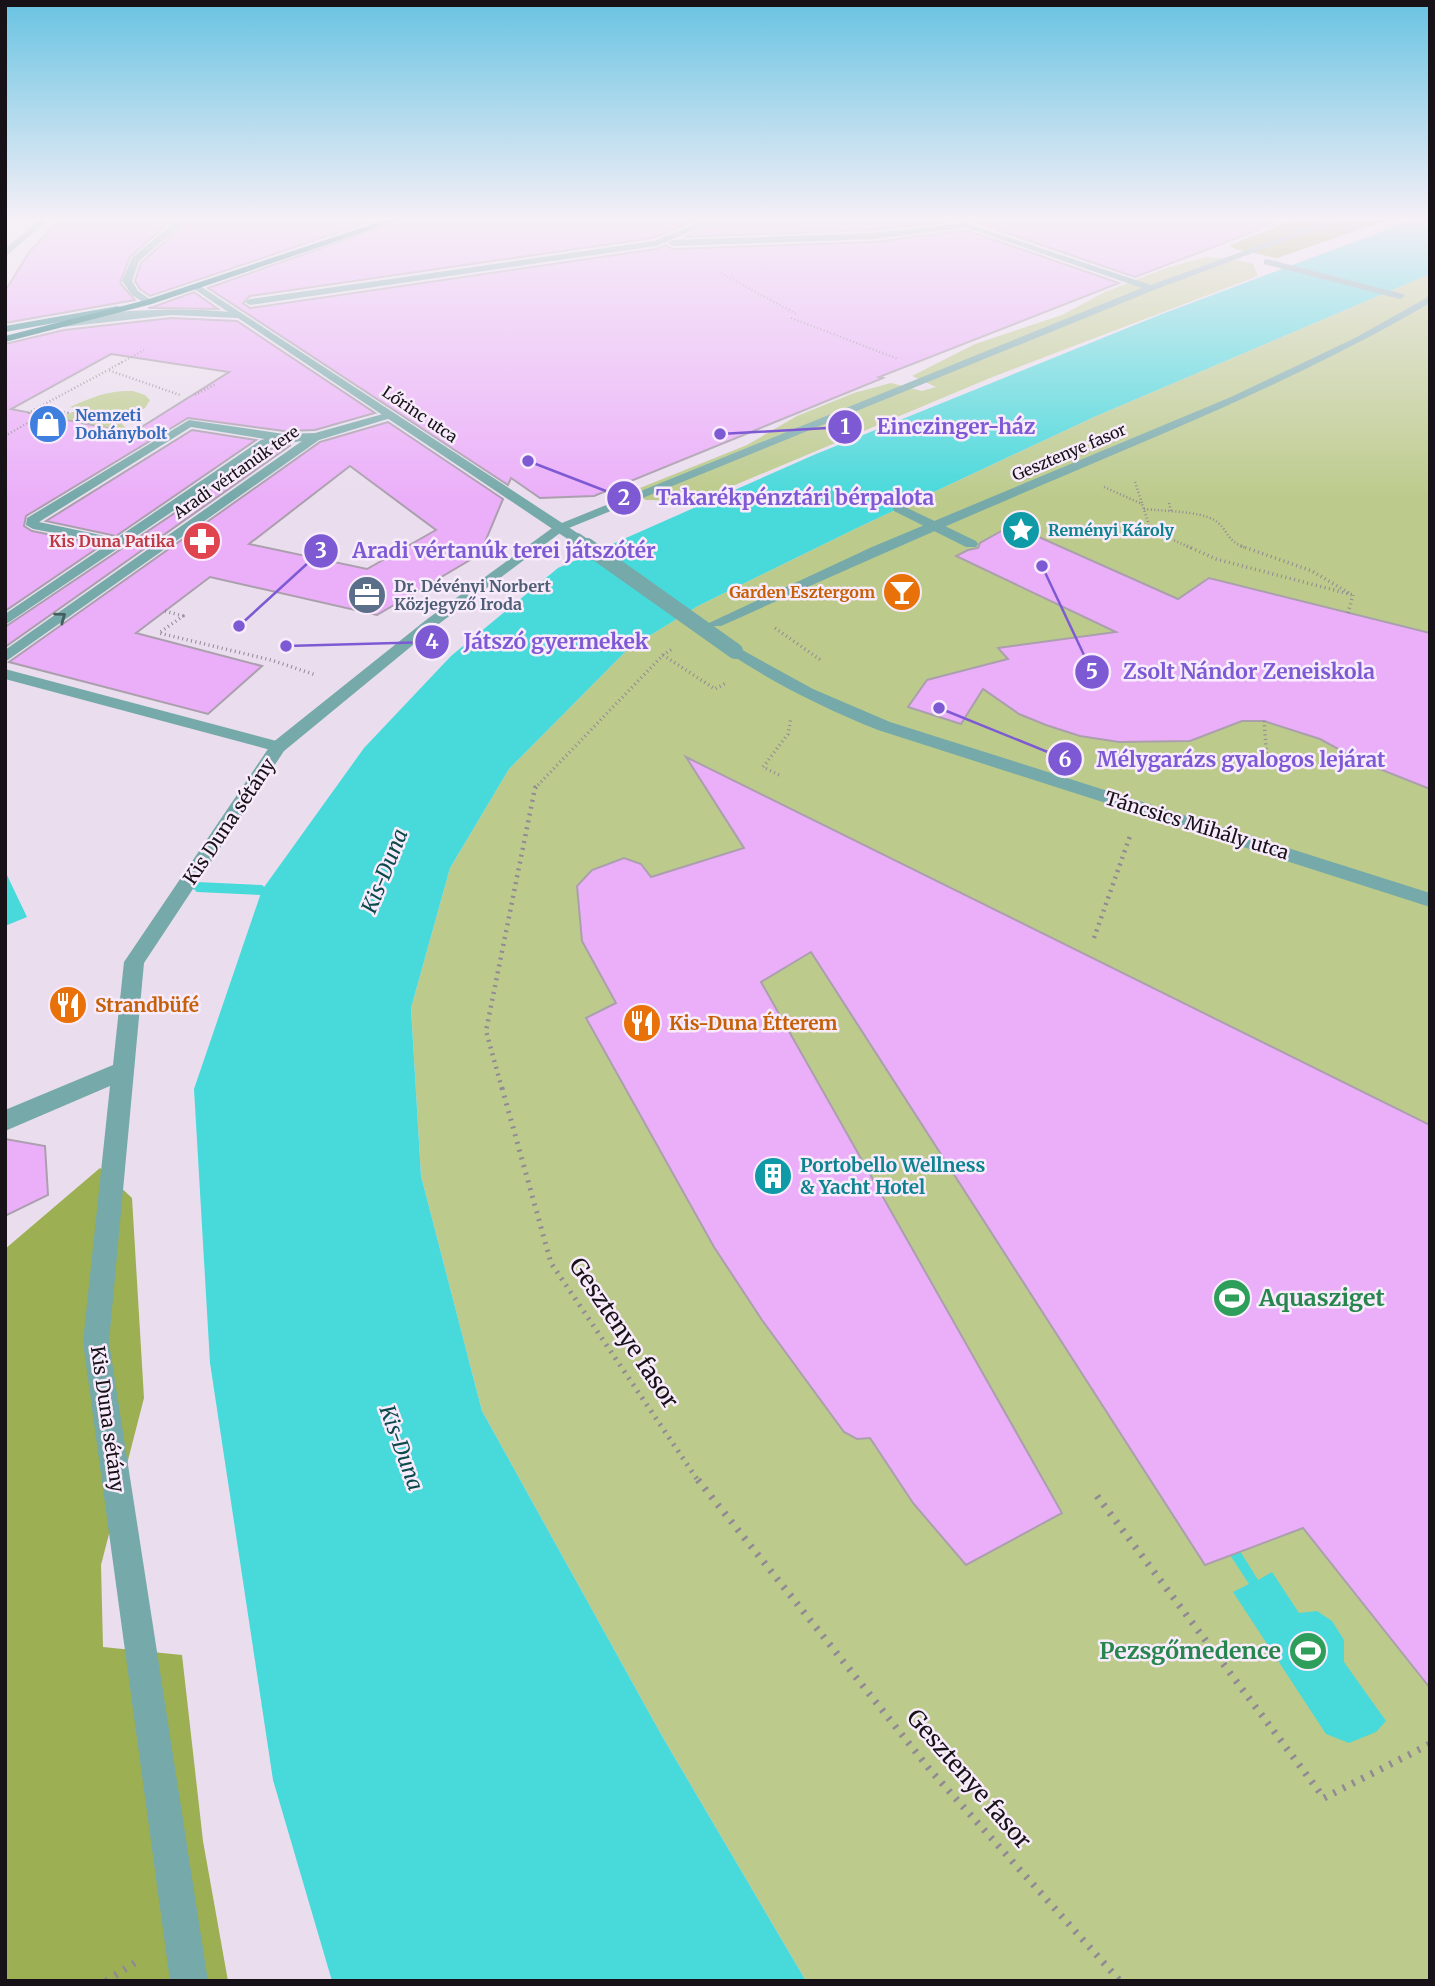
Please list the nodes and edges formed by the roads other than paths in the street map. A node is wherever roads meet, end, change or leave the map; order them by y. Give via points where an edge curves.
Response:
1 (98, 313) edge
2 (108, 313) edge
3 (157, 313) edge
4 (197, 313) edge
5 (238, 313) edge
6 (1090, 313) edge
7 (1409, 313) edge
8 (245, 317) junction
9 (63, 324) junction
10 (5, 329) edge
11 (5, 339) edge
12 (390, 415) junction
13 (316, 437) junction
14 (284, 438) junction
15 (899, 508) dead end
16 (935, 526) junction
17 (568, 533) junction
18 (119, 543) junction
19 (971, 544) dead end
20 (154, 551) junction
21 (5, 621) edge
22 (716, 623) dead end
23 (735, 651) joint
24 (5, 657) edge
25 (5, 674) edge
26 (278, 747) junction
27 (1430, 900) edge
28 (124, 1070) junction
29 (5, 1121) edge
30 (189, 1981) edge

1 - 10 main road
2 - 9 main road
3 - 9 street, Lőrinc utca
4 - 8 street, Lőrinc utca
5 - 8 street, Lőrinc utca
6 - 17 street, Kis Duna sétány
7 - 16 street, Gesztenye fasor via 1235,399
8 - 12 street, Lőrinc utca
9 - 11 main road
12 - 13 street, Aradi vértanúk tere
12 - 17 street, Lőrinc utca
13 - 14 street, Aradi vértanúk tere
13 - 20 street, Aradi vértanúk tere
14 - 18 street, Aradi vértanúk tere via 265,443
14 - 18 street, Aradi vértanúk tere via 189,423 32,522
15 - 16 street
16 - 19 street
16 - 22 street, Gesztenye fasor
17 - 23 street, Lőrinc utca, bridge
17 - 26 street, Kis Duna sétány via 431,623
18 - 20 street
18 - 21 street, Aradi vértanúk tere
24 -> 20 street, Aradi vértanúk tere
23 - 27 street, Táncsics Mihály utca via 789,685 884,726
25 - 26 street
26 - 28 street, Kis Duna sétány via 134,962
28 - 29 street
28 - 30 street, Kis Duna sétány via 96,1342

